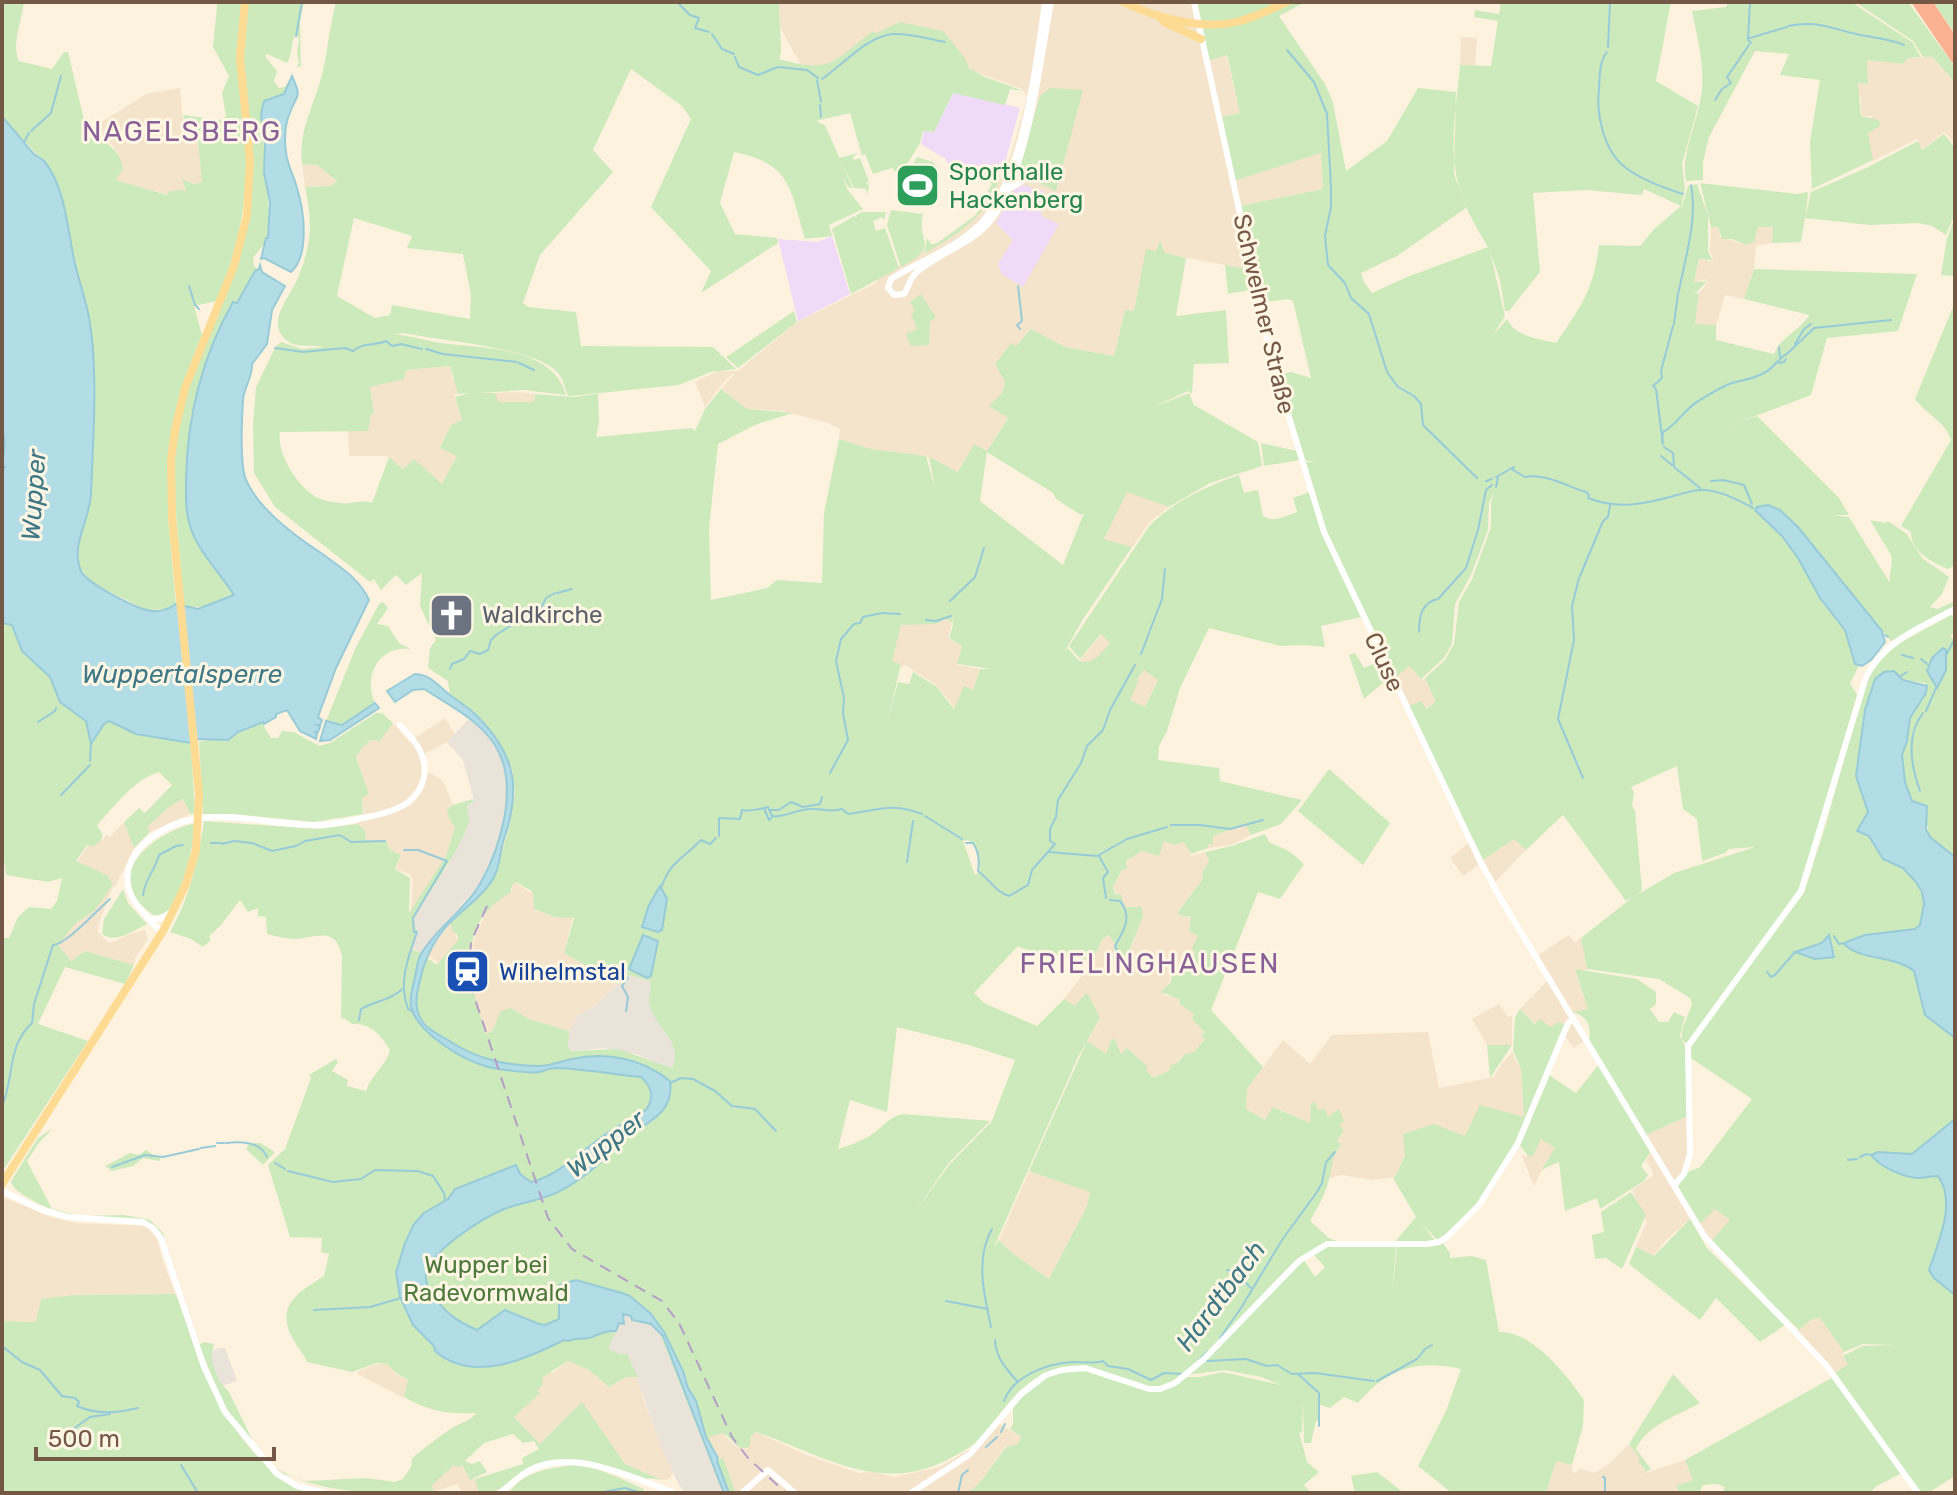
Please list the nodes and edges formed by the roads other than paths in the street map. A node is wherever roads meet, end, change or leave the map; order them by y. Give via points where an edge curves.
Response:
1 (245, 2) edge
2 (1048, 2) edge
3 (1123, 2) edge
4 (1194, 2) edge
5 (1287, 2) edge
6 (1917, 2) edge
7 (1927, 2) edge
8 (1159, 15) junction
9 (1200, 35) junction
10 (1955, 44) edge
11 (1955, 58) edge
12 (1011, 173) junction
13 (1022, 181) dead end
14 (1007, 191) junction
15 (902, 273) junction
16 (909, 285) junction
17 (1955, 609) edge
18 (1363, 616) joint
19 (400, 725) dead end
20 (175, 910) junction
21 (149, 917) junction
22 (163, 931) junction
23 (1573, 1019) junction
24 (2, 1184) edge
25 (1674, 1185) junction
26 (2, 1191) edge
27 (6, 1196) edge
28 (19, 1199) junction
29 (503, 1492) edge
30 (324, 1493) edge
31 (674, 1493) edge
32 (743, 1493) edge
33 (795, 1493) edge
34 (911, 1493) edge
35 (1918, 1493) edge

1 - 20 main road via 240,57 250,161 247,215 234,266 192,366 177,420 170,484 199,812 193,863
2 - 12 main road via 1036,80
3 - 8 main road
4 - 9 main road, Schwelmer Straße
5 - 8 main road via 1227,24
6 - 11 highway
7 - 10 highway
8 - 9 main road via 1164,22
9 - 18 main road, Schwelmer Straße via 1277,379 1324,532
12 - 14 main road
12 - 15 main road via 976,227
13 - 14 main road
14 - 16 main road via 983,229 918,271
15 - 16 main road
15 - 16 main road via 889,281 889,291 901,296
17 - 25 main road via 1892,644 1866,677 1801,891 1688,1046 1690,1154
18 - 23 main road, Cluse via 1471,841
19 - 21 main road via 417,745 424,779 417,794 398,809 305,825 211,817 168,827 144,843 128,871 130,896
20 - 21 main road via 162,918
20 - 22 main road
21 - 22 main road
22 - 24 main road
23 - 25 main road, Cluse
23 - 34 main road via 1518,1143 1479,1205 1447,1237 1433,1244 1332,1244 1316,1249 1185,1376 1168,1386 1152,1389 1090,1369 1062,1370 1032,1383 970,1454
24 - 28 main road
25 - 35 main road, Cluse via 1712,1245 1835,1376
26 - 27 main road
27 - 28 main road
28 - 30 main road via 75,1219 139,1221 153,1228 225,1412 279,1476
29 - 31 main road via 537,1467 569,1462
32 - 33 main road via 768,1470

